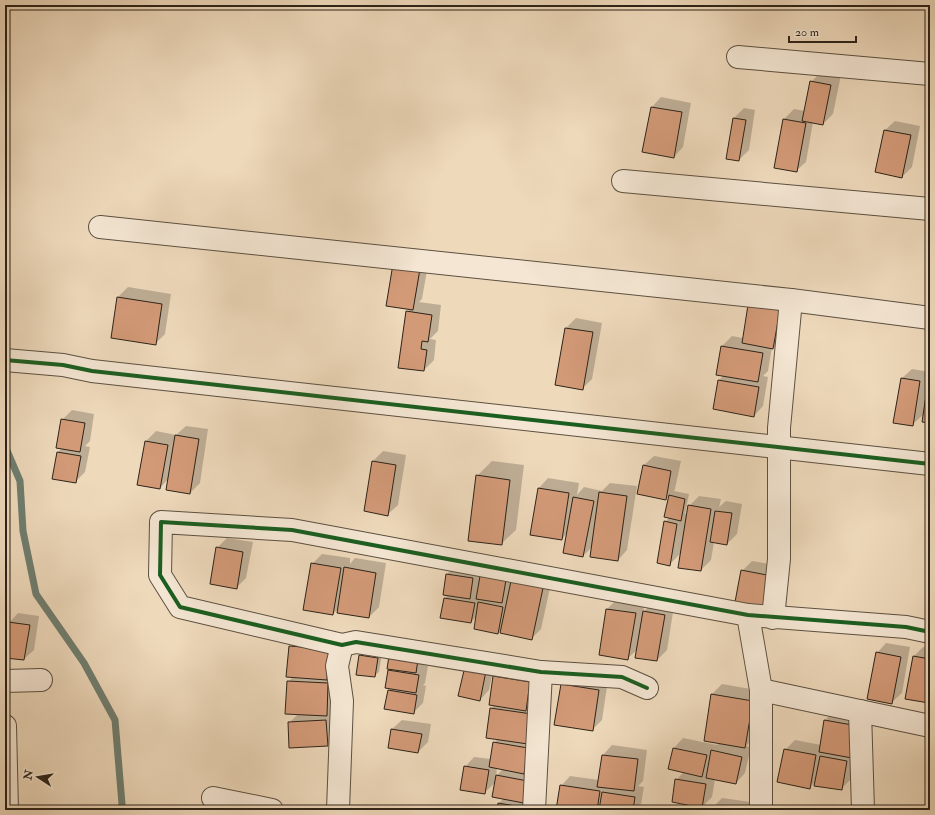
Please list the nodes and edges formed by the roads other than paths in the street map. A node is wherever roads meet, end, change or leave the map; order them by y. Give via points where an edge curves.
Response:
1 (738, 58) dead end
2 (930, 74) edge
3 (623, 181) dead end
4 (930, 209) edge
5 (100, 227) dead end
6 (791, 300) junction
7 (930, 318) edge
8 (5, 360) edge
9 (780, 447) junction
10 (930, 464) edge
11 (748, 615) junction
12 (773, 618) junction
13 (930, 632) edge
14 (342, 645) junction
15 (541, 672) junction
16 (41, 680) dead end
17 (5, 681) edge
18 (647, 688) dead end
19 (761, 690) junction
20 (860, 711) junction
21 (5, 726) edge
22 (930, 726) edge
23 (213, 798) dead end
24 (7, 810) edge
25 (272, 810) edge
26 (338, 810) edge
27 (534, 810) edge
28 (761, 810) edge
29 (863, 810) edge

1 - 2 street
3 - 4 street
5 - 6 street
6 - 7 street
6 - 9 street
8 - 9 street
9 - 10 street
9 - 12 street via 779,559
11 - 12 street
11 - 14 street via 292,530 161,522 160,575 180,607
11 - 19 street
12 - 13 street via 906,627
14 - 15 street via 356,642
14 - 26 street via 337,666 342,701
15 - 18 street via 622,677
15 - 27 street
16 - 17 street
19 - 20 street
19 - 28 street
20 - 22 street
20 - 29 street
21 - 24 street
23 - 25 street

